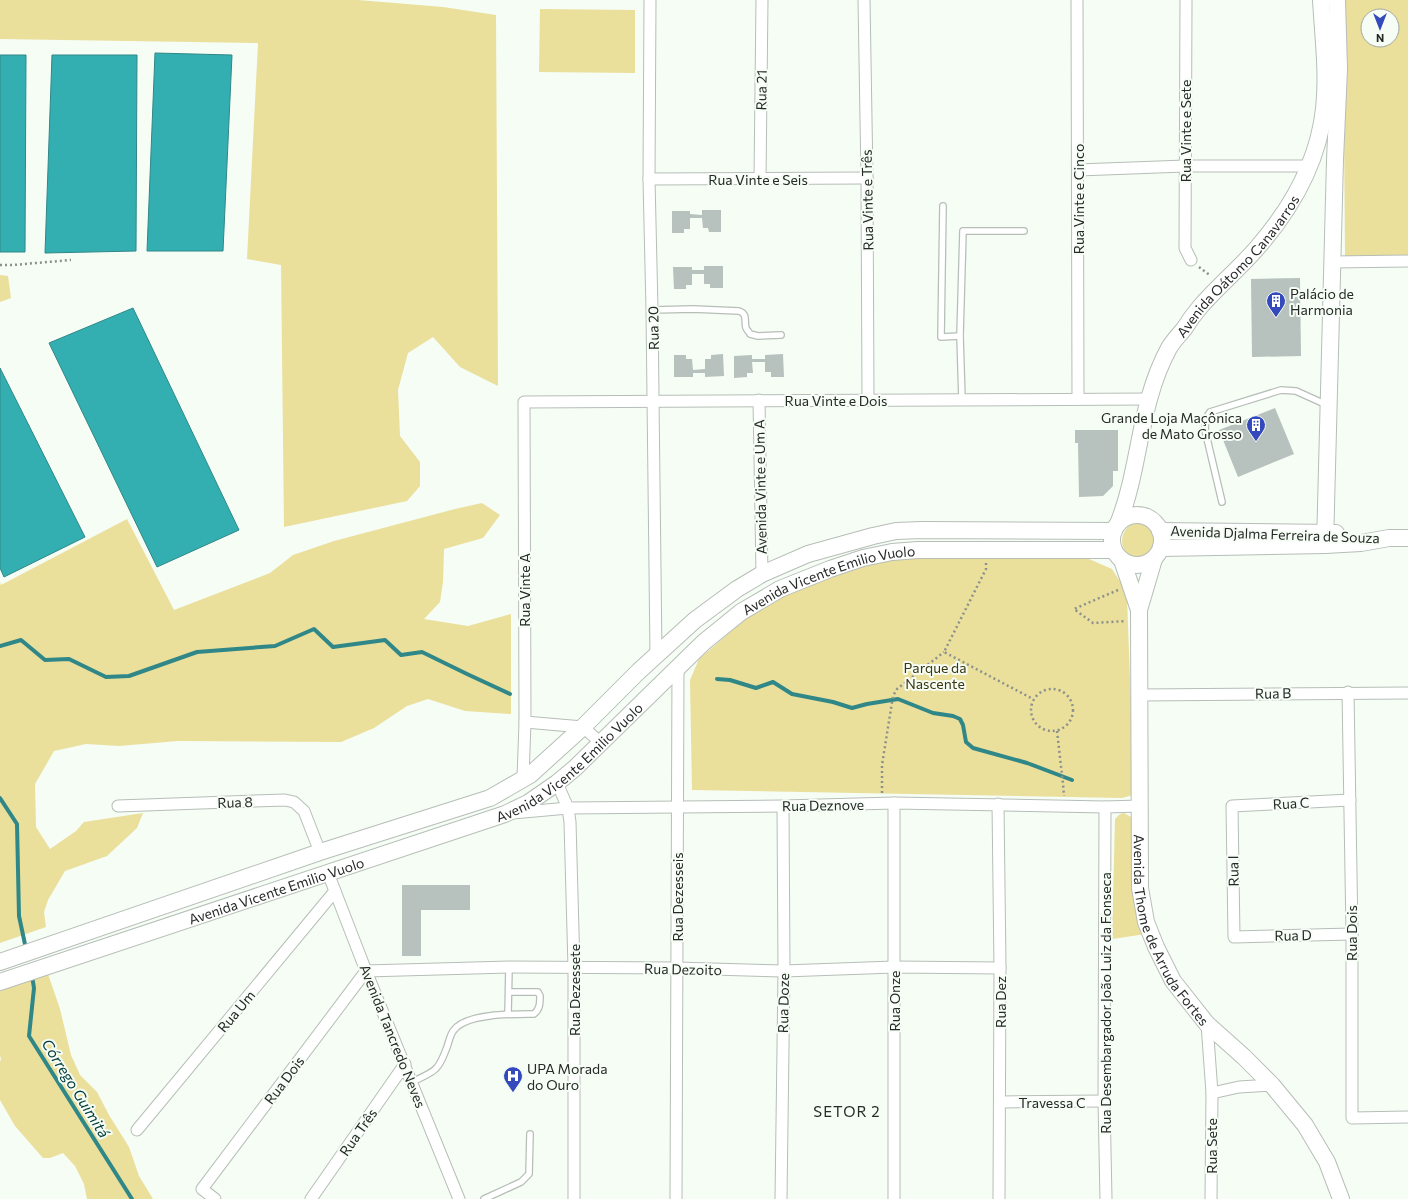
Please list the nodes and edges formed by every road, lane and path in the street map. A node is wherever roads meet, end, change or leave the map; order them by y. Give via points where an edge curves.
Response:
1 (650, 0) edge
2 (762, 0) edge
3 (864, 0) edge
4 (1077, 0) edge
5 (1186, 0) edge
6 (1321, 0) edge
7 (1337, 0) edge
8 (1185, 166) junction
9 (1310, 166) junction
10 (1078, 170) junction
11 (867, 178) junction
12 (649, 179) junction
13 (760, 179) junction
14 (943, 206) dead end
15 (1024, 231) dead end
16 (71, 260) dead end
17 (1191, 260) joint
18 (1408, 261) edge
19 (1332, 262) junction
20 (0, 265) edge
21 (1222, 284) junction
22 (652, 310) junction
23 (781, 335) dead end
24 (960, 336) junction
25 (1148, 398) junction
26 (1078, 399) junction
27 (759, 400) junction
28 (868, 400) junction
29 (962, 400) junction
30 (654, 401) junction
31 (524, 402) joint
32 (1329, 406) junction
33 (1222, 502) dead end
34 (1116, 528) junction
35 (1160, 531) junction
36 (1408, 538) edge
37 (1325, 539) junction
38 (1157, 554) junction
39 (1118, 555) junction
40 (986, 568) dead end
41 (762, 574) junction
42 (1131, 585) junction
43 (1139, 615) junction
44 (944, 652) junction
45 (656, 656) junction
46 (678, 667) junction
47 (1348, 692) junction
48 (1408, 692) edge
49 (1139, 695) junction
50 (1034, 699) junction
51 (525, 722) junction
52 (583, 727) junction
53 (1057, 731) junction
54 (602, 743) junction
55 (523, 778) junction
56 (557, 783) junction
57 (1063, 784) dead end
58 (1350, 800) junction
59 (894, 803) junction
60 (881, 804) junction
61 (998, 804) junction
62 (118, 806) dead end
63 (783, 806) junction
64 (1140, 806) junction
65 (1232, 806) joint
66 (678, 807) junction
67 (1105, 807) junction
68 (568, 808) junction
69 (505, 814) junction
70 (320, 852) junction
71 (328, 873) junction
72 (335, 891) junction
73 (1352, 934) junction
74 (1234, 937) joint
75 (1, 962) edge
76 (509, 967) junction
77 (894, 967) junction
78 (574, 968) junction
79 (677, 968) junction
80 (1000, 968) junction
81 (366, 971) junction
82 (784, 971) junction
83 (3, 981) edge
84 (509, 992) junction
85 (508, 1014) junction
86 (1207, 1024) junction
87 (405, 1064) junction
88 (412, 1082) junction
89 (1272, 1085) junction
90 (1212, 1093) junction
91 (1104, 1101) junction
92 (1000, 1102) junction
93 (1408, 1117) edge
94 (137, 1130) dead end
95 (530, 1134) dead end
96 (455, 1197) edge
97 (215, 1199) edge
98 (311, 1199) edge
99 (484, 1199) edge
100 (574, 1199) edge
101 (676, 1199) edge
102 (781, 1199) edge
103 (894, 1199) edge
104 (999, 1199) edge
105 (1106, 1199) edge
106 (1211, 1199) edge
107 (1341, 1199) edge

1 - 12 street, Rua 20
2 - 13 street, Rua 21
3 - 11 street, Rua Vinte e Três
4 - 10 street, Rua Vinte e Cinco
5 - 8 street, Rua Vinte e Sete
6 - 9 main road, Avenida Oátomo Canavarros via 1324,109
7 - 19 main road via 1339,69
8 - 9 street
8 - 10 street
8 - 17 street, Rua Vinte e Sete via 1185,248
9 - 21 main road, Avenida Oátomo Canavarros via 1282,217 1257,248
10 - 26 street, Rua Vinte e Cinco
11 - 13 street, Rua Vinte e Seis
11 - 28 street, Rua Vinte e Três
12 - 13 street, Rua Vinte e Seis
12 - 22 street, Rua 20
14 - 24 lane via 941,337
15 - 24 lane via 963,231
16 - 20 path
17 - 21 path
18 - 19 street
19 - 32 main road
21 - 25 main road, Avenida Oátomo Canavarros via 1200,307 1170,347
22 - 23 lane via 739,311 746,317 746,329 750,334
22 - 30 street, Rua 20
24 - 29 lane
25 - 26 street, Rua Vinte e Dois
25 - 34 main road, Avenida Oátomo Canavarros via 1125,506
26 - 29 street, Rua Vinte e Dois
27 - 28 street, Rua Vinte e Dois
27 - 30 street, Rua Vinte e Dois
27 - 41 street, Avenida Vinte e Um A
28 - 29 street, Rua Vinte e Dois
30 - 31 street, Rua Vinte e Dois
30 - 45 street, Rua 20
31 - 51 street, Rua Vinte A
32 - 33 lane via 1296,391 1281,390 1210,412 1204,430
32 - 37 main road
34 - 35 main road via 1130,516 1144,516
34 - 39 main road via 1112,537
34 - 41 main road, Avenida Vicente Emilio Vuolo via 896,531 808,554
35 - 37 main road, Avenida Djalma Ferreira de Souza
35 - 38 main road via 1162,540
36 - 37 main road, Avenida Djalma Ferreira de Souza via 1389,538 1361,543
37 - 38 main road, Avenida Djalma Ferreira de Souza
38 - 39 main road via 1146,563 1138,565 1130,564
38 - 43 main road, Avenida Thome de Arruda Fortes
39 - 42 main road, Avenida Thome de Arruda Fortes
39 - 46 main road, Avenida Vicente Emilio Vuolo via 918,550 863,558 830,568 780,589 754,604 704,642
40 - 44 path
41 - 45 main road, Avenida Vicente Emilio Vuolo via 695,620
42 - 43 main road, Avenida Thome de Arruda Fortes
42 - 43 path via 1074,609 1093,623
43 - 49 main road, Avenida Thome de Arruda Fortes
44 - 50 path
44 - 60 path via 897,689 893,696 882,765
45 - 52 main road, Avenida Vicente Emilio Vuolo
46 - 54 main road, Avenida Vicente Emilio Vuolo
46 - 66 street, Rua Dezesseis
47 - 48 street, Rua B
47 - 49 street, Rua B
47 - 58 street, Rua Dois
49 - 64 main road, Avenida Thome de Arruda Fortes
50 - 53 path via 1030,712 1037,725 1043,729
50 - 53 path via 1038,693 1052,688 1059,689 1070,698 1074,711 1072,717 1069,724
51 - 52 street
51 - 55 street, Rua Vinte A
52 - 54 street
52 - 55 main road, Avenida Vicente Emilio Vuolo via 530,775
53 - 57 path
54 - 56 main road, Avenida Vicente Emilio Vuolo
55 - 70 main road, Avenida Vicente Emilio Vuolo via 490,798
56 - 68 street, Rua Dezessete
56 - 69 main road, Avenida Vicente Emilio Vuolo via 528,803
58 - 65 street, Rua C
58 - 73 street, Rua Dois
59 - 60 street, Rua Deznove
59 - 61 street, Rua Deznove
59 - 77 street, Rua Onze
60 - 63 street, Rua Deznove
61 - 67 street, Rua Deznove
61 - 80 street, Rua Dez
62 - 70 street, Rua 8 via 285,800 294,802 304,811
63 - 66 street, Rua Deznove
63 - 82 street, Rua Doze
64 - 67 street, Rua Deznove
64 - 86 main road, Avenida Thome de Arruda Fortes via 1140,888 1146,922 1173,981
65 - 74 street, Rua I
66 - 68 street, Rua Deznove
66 - 79 street, Rua Dezesseis
67 - 91 street, Rua Desembargador João Luiz da Fonseca
68 - 69 street, Rua Deznove
68 - 78 street, Rua Dezessete
69 - 71 main road, Avenida Vicente Emilio Vuolo
70 - 75 main road, Avenida Vicente Emilio Vuolo
71 - 72 street, Avenida Tancredo Neves
71 - 83 main road, Avenida Vicente Emilio Vuolo
72 - 81 street, Avenida Tancredo Neves
72 - 94 street, Rua Um
73 - 74 street, Rua D
73 - 93 street, Rua Dois via 1352,1118
76 - 78 street, Rua Dezoito
76 - 81 street, Rua Dezoito
76 - 84 lane
77 - 80 street, Rua Dezoito
77 - 82 street, Rua Dezoito
77 - 103 street, Rua Onze
78 - 79 street, Rua Dezoito
78 - 100 street, Rua Dezessete
79 - 82 street, Rua Dezoito
79 - 101 street, Rua Dezesseis
80 - 92 street, Rua Dez
81 - 87 street, Avenida Tancredo Neves
81 - 97 street, Rua Dois via 202,1189
82 - 102 street, Rua Doze
84 - 85 lane
84 - 85 lane via 538,992 540,996 539,1008 534,1014
85 - 88 lane via 469,1020 458,1026 453,1030 442,1062 436,1070
86 - 89 main road, Avenida Thome de Arruda Fortes
86 - 90 street, Rua Sete
87 - 88 street, Avenida Tancredo Neves
87 - 98 street, Rua Três
88 - 96 street, Avenida Tancredo Neves
89 - 90 street via 1239,1087
89 - 107 main road, Avenida Thome de Arruda Fortes via 1309,1131 1327,1162
90 - 106 street, Rua Sete
91 - 92 street, Travessa C
91 - 105 street, Rua Desembargador João Luiz da Fonseca
92 - 104 street, Rua Dez
95 - 99 lane via 529,1174 521,1182

